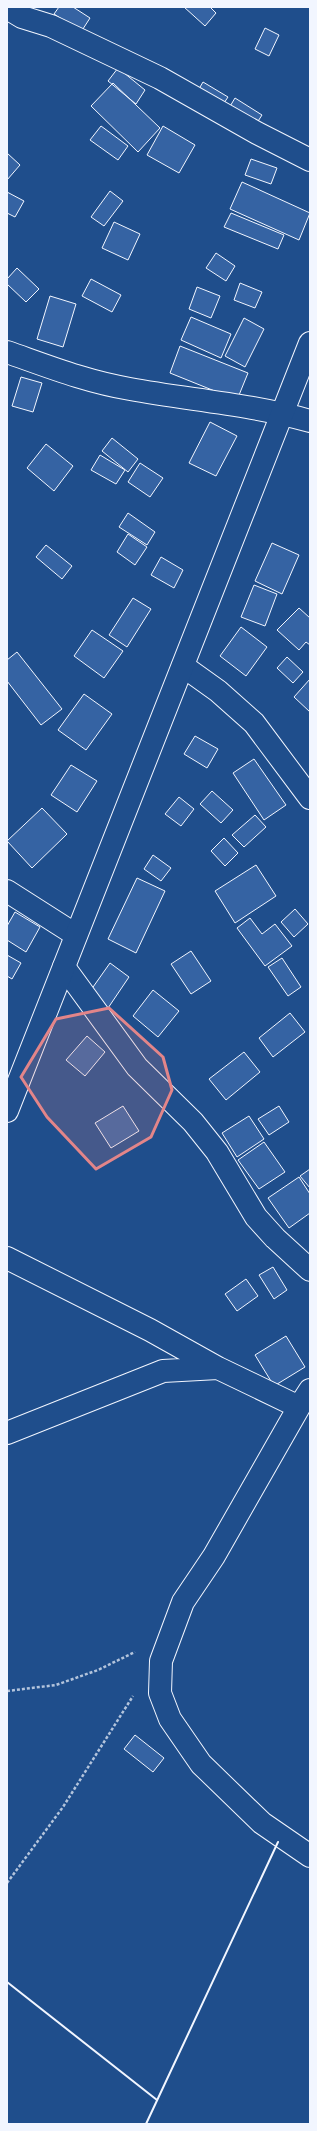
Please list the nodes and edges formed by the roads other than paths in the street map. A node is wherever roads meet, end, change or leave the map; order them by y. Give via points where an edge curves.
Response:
1 (7, 8) edge
2 (310, 160) edge
3 (310, 343) edge
4 (7, 352) edge
5 (283, 413) junction
6 (310, 421) edge
7 (183, 666) junction
8 (310, 798) edge
9 (7, 891) edge
10 (76, 935) junction
11 (64, 966) junction
12 (7, 1110) edge
13 (7, 1258) edge
14 (310, 1270) edge
15 (218, 1368) junction
16 (304, 1399) edge
17 (7, 1433) edge
18 (310, 1856) edge

1 - 2 street via 160,78
3 - 5 street
4 - 5 street via 83,379 128,389
5 - 6 street
5 - 7 street
7 - 8 street via 218,691 254,723
7 - 10 street
9 - 10 street
10 - 11 street
11 - 12 street
11 - 14 street via 137,1067 193,1122 217,1152 256,1217
13 - 15 street via 150,1330
15 - 16 street
15 - 17 street via 163,1371
16 - 18 street via 214,1556 183,1602 161,1661 160,1693 170,1719 201,1764 262,1823

